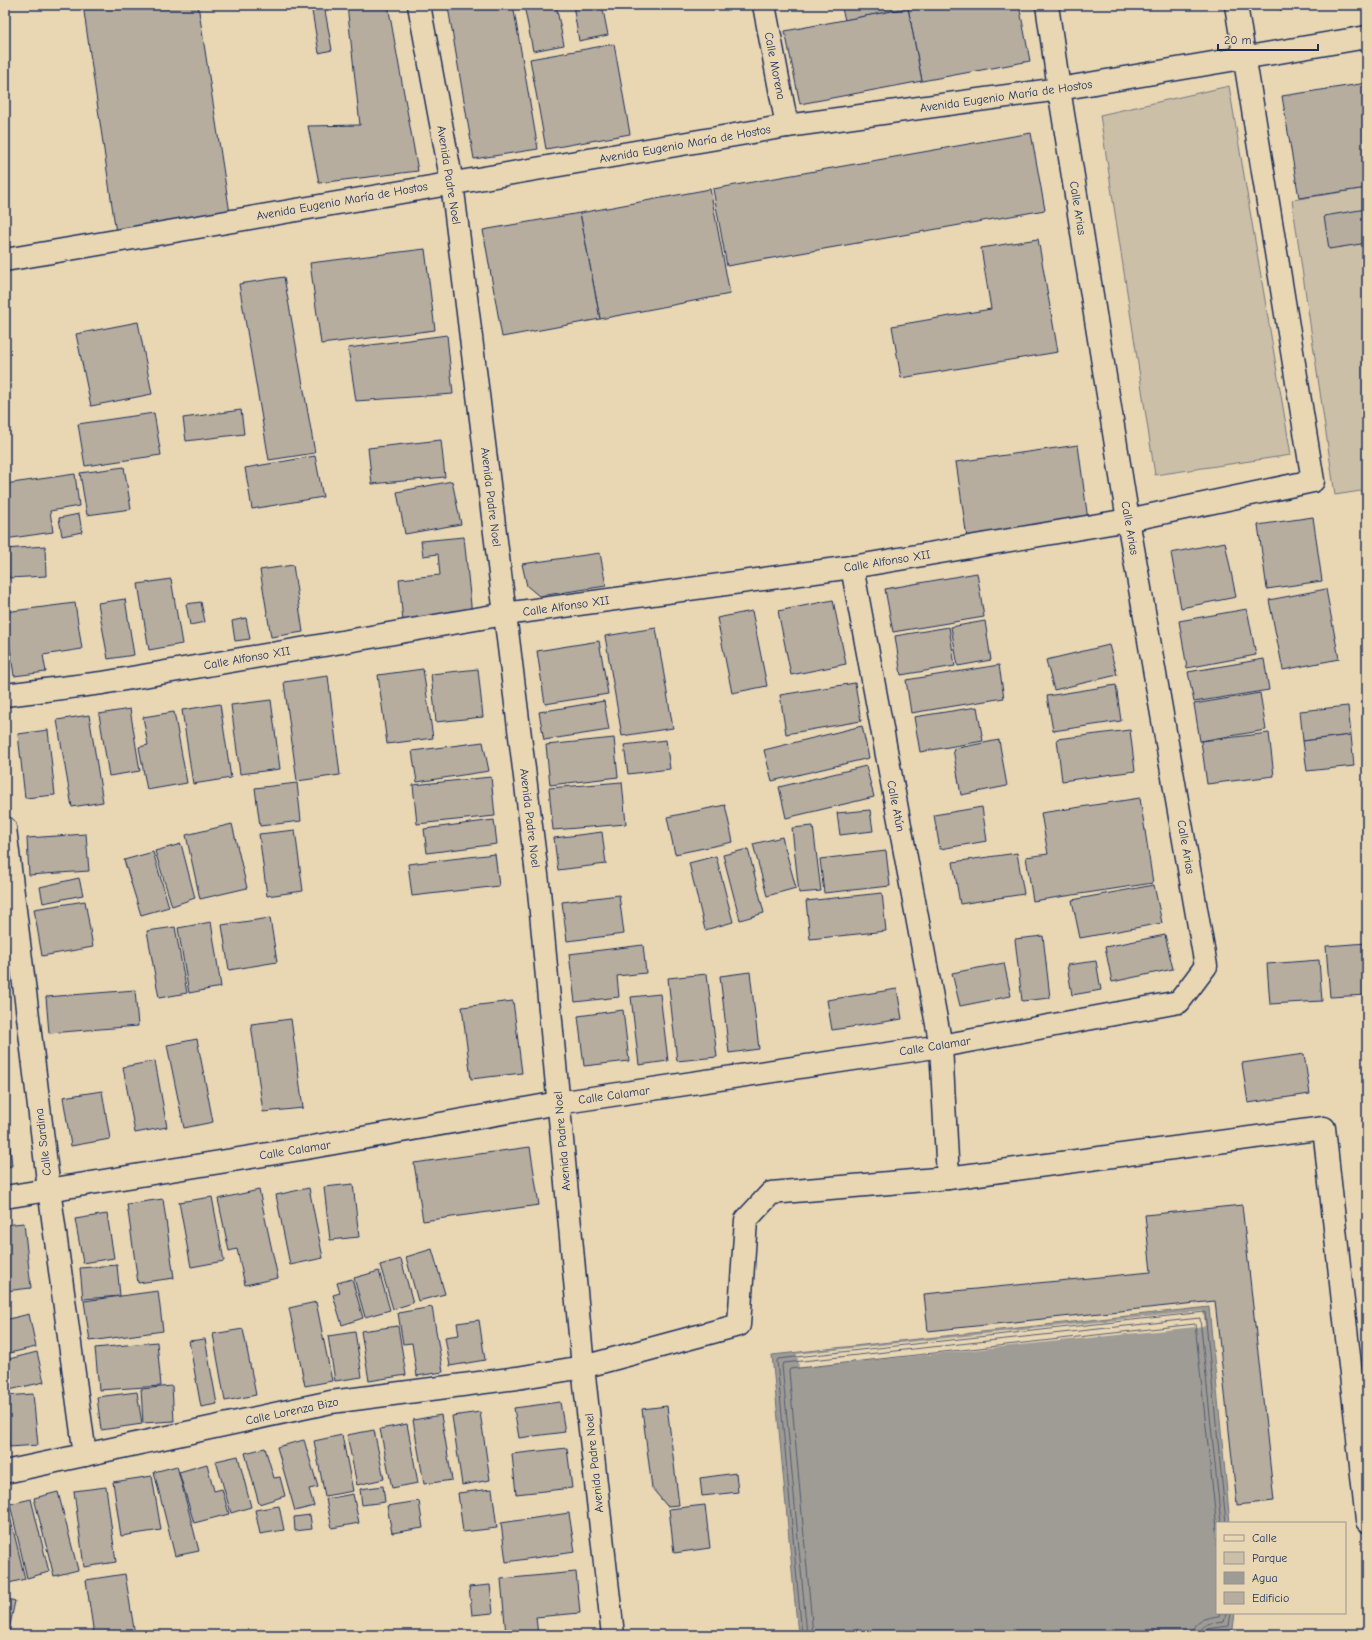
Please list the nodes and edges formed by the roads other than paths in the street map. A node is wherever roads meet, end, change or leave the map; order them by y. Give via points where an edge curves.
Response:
1 (419, 5) edge
2 (764, 5) edge
3 (1047, 5) edge
4 (1236, 5) edge
5 (1367, 37) edge
6 (1244, 59) junction
7 (1059, 89) junction
8 (787, 126) junction
9 (452, 183) junction
10 (5, 260) edge
11 (1128, 520) junction
12 (852, 567) junction
13 (505, 614) junction
14 (5, 695) edge
15 (5, 828) edge
16 (1206, 966) joint
17 (941, 1046) junction
18 (558, 1103) junction
19 (948, 1178) junction
20 (49, 1189) junction
21 (5, 1197) edge
22 (583, 1367) junction
23 (85, 1455) junction
24 (5, 1472) edge
25 (1367, 1521) edge
26 (613, 1635) edge

1 - 9 street, Avenida Padre Noel
2 - 8 street, Calle Morena
3 - 7 street, Calle Arias
4 - 6 street
5 - 6 street, Avenida Eugenio María de Hostos
6 - 7 street, Avenida Eugenio María de Hostos
6 - 11 street, Calle Alfonso XII via 1313,481
7 - 8 street, Avenida Eugenio María de Hostos
7 - 11 street, Calle Arias
8 - 9 street, Avenida Eugenio María de Hostos
9 - 10 street, Avenida Eugenio María de Hostos
9 - 13 street, Avenida Padre Noel
11 - 12 street, Calle Alfonso XII
11 - 16 street, Calle Arias
12 - 13 street, Calle Alfonso XII
12 - 17 street, Calle Atún
13 - 14 street, Calle Alfonso XII via 102,683
13 - 18 street, Avenida Padre Noel via 539,891
15 - 20 street, Calle Sardina
16 - 17 street, Calle Calamar via 1179,1002
17 - 18 street, Calle Calamar
17 - 19 street, Calle Atún
18 - 20 street, Calle Calamar via 312,1147
18 - 22 street, Avenida Padre Noel
19 - 22 street, Calle Lorenza Bizo via 770,1193 746,1220 739,1325
19 - 25 street via 1324,1128
20 - 21 street, Calle Calamar
20 - 23 street, Calle Sardina
22 - 23 street, Calle Lorenza Bizo via 331,1402
22 - 26 street, Avenida Padre Noel
23 - 24 street, Calle Lorenza Bizo

